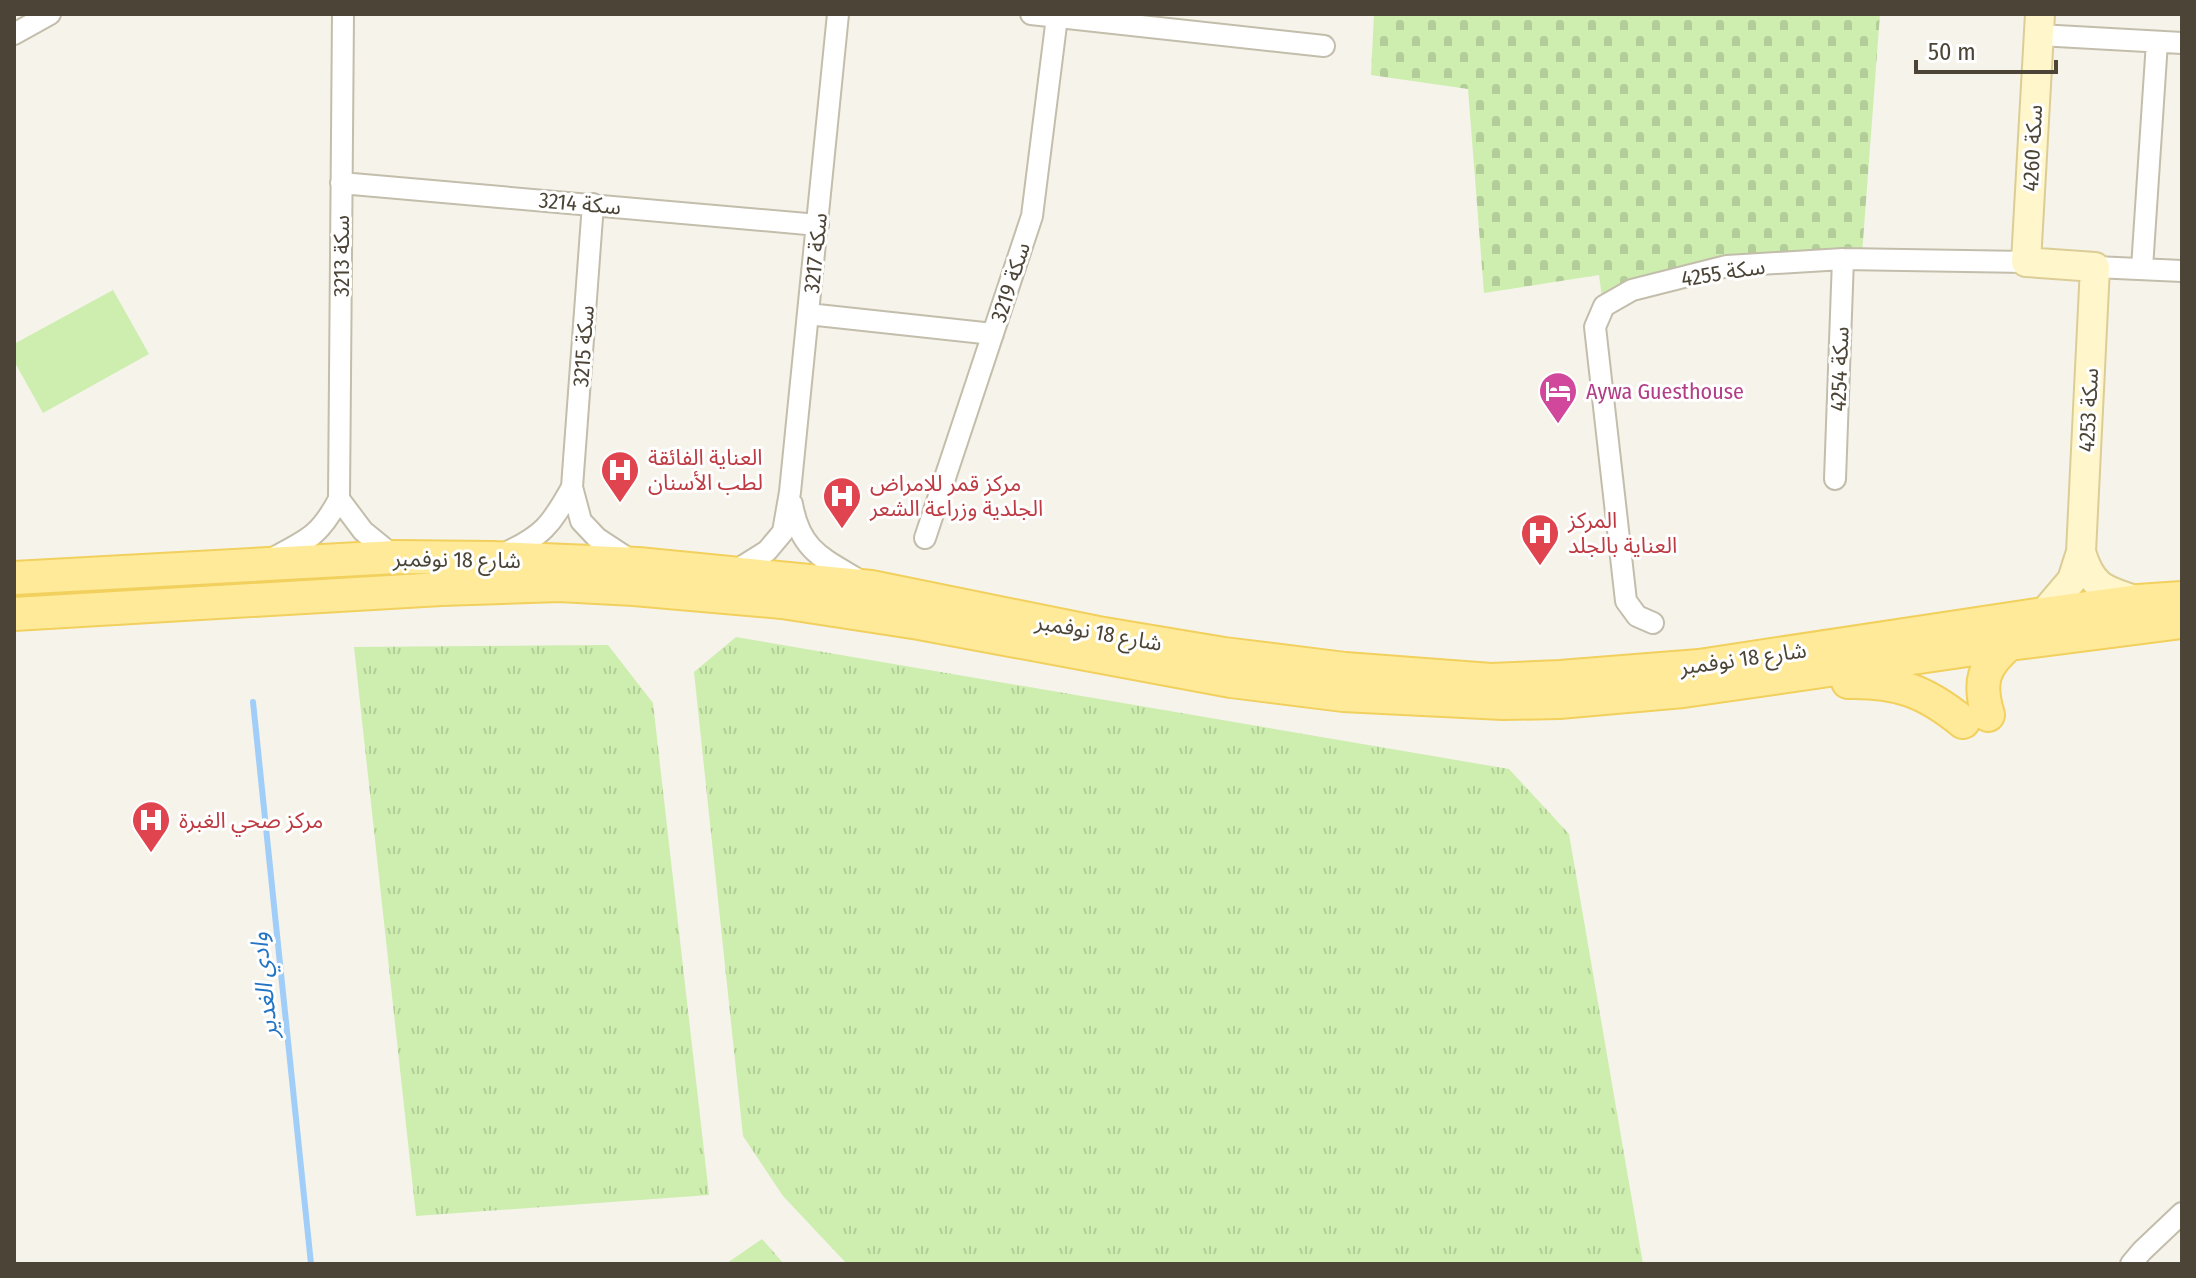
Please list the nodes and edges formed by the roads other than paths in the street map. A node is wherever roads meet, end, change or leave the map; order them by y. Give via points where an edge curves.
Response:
1 (50, 14) edge
2 (343, 14) edge
3 (838, 14) edge
4 (1031, 14) edge
5 (1057, 17) junction
6 (2040, 24) edge
7 (14, 34) edge
8 (2157, 42) junction
9 (2182, 43) edge
10 (1324, 46) dead end
11 (341, 183) junction
12 (593, 204) junction
13 (818, 225) junction
14 (1843, 259) junction
15 (2026, 262) junction
16 (2095, 267) junction
17 (2142, 268) junction
18 (2182, 271) edge
19 (808, 314) junction
20 (993, 334) junction
21 (1835, 479) dead end
22 (572, 487) junction
23 (790, 492) junction
24 (339, 499) junction
25 (925, 538) dead end
26 (2081, 552) junction
27 (14, 557) edge
28 (395, 557) junction
29 (493, 558) junction
30 (264, 563) junction
31 (638, 564) junction
32 (114, 573) junction
33 (732, 573) junction
34 (14, 578) edge
35 (871, 587) junction
36 (2182, 598) edge
37 (2138, 601) junction
38 (63, 611) junction
39 (14, 614) edge
40 (2043, 614) junction
41 (2182, 622) edge
42 (1653, 623) dead end
43 (14, 631) edge
44 (2009, 644) junction
45 (1748, 682) junction
46 (2182, 1213) edge
47 (2131, 1264) edge

1 - 7 street
2 - 11 street, سكة 3213
3 - 13 street, سكة 3217
4 - 5 street
5 - 10 street
5 - 20 street, سكة 3219 via 1032,216
6 - 8 street, سكة 4260
6 - 15 street, سكة 4260
8 - 9 street, سكة 4260
8 - 17 street
11 - 12 street, سكة 3214
11 - 24 street, سكة 3213
12 - 13 street, سكة 3214
12 - 22 street, سكة 3215
13 - 19 street, سكة 3217
14 - 15 street, سكة 4255
14 - 21 street, سكة 4254
14 - 42 street, سكة 4255 via 1727,266 1632,290 1604,306 1595,327 1626,601 1637,616
15 - 16 street, سكة 4255
16 - 17 street, سكة 4255
16 - 26 street, سكة 4253
17 - 18 street, سكة 4255
19 - 20 street
19 - 23 street, سكة 3217
20 - 25 street, سكة 3219
22 - 29 street, سكة 3215 via 555,519 532,541
22 - 31 street, سكة 3215 via 581,521
23 - 33 street, سكة 3217 via 783,532 767,551
23 - 35 street, سكة 3217 via 805,543
24 - 28 street via 363,531
24 - 30 street via 326,524 311,538
26 - 37 street via 2093,582
26 - 40 street, سكة 4253 via 2072,580
27 - 32 main road
28 - 29 main road, شارع 18 نوفمبر
28 - 30 main road, شارع 18 نوفمبر
29 - 31 main road, شارع 18 نوفمبر
30 - 32 main road, شارع 18 نوفمبر
31 - 33 main road, شارع 18 نوفمبر
32 - 34 main road, شارع 18 نوفمبر
33 - 35 main road, شارع 18 نوفمبر
35 - 40 main road, شارع 18 نوفمبر via 1224,654 1491,680 1699,666
36 - 37 main road, شارع 18 نوفمبر
37 - 40 main road, شارع 18 نوفمبر
38 - 39 main road, شارع 18 نوفمبر
38 - 43 main road
38 - 45 main road, شارع 18 نوفمبر via 559,585 782,602 1231,681 1343,695 1559,702
41 - 44 main road, شارع 18 نوفمبر
44 - 45 main road, شارع 18 نوفمبر
44 - 45 main road via 1984,675 1976,718 1887,683
46 - 47 street

